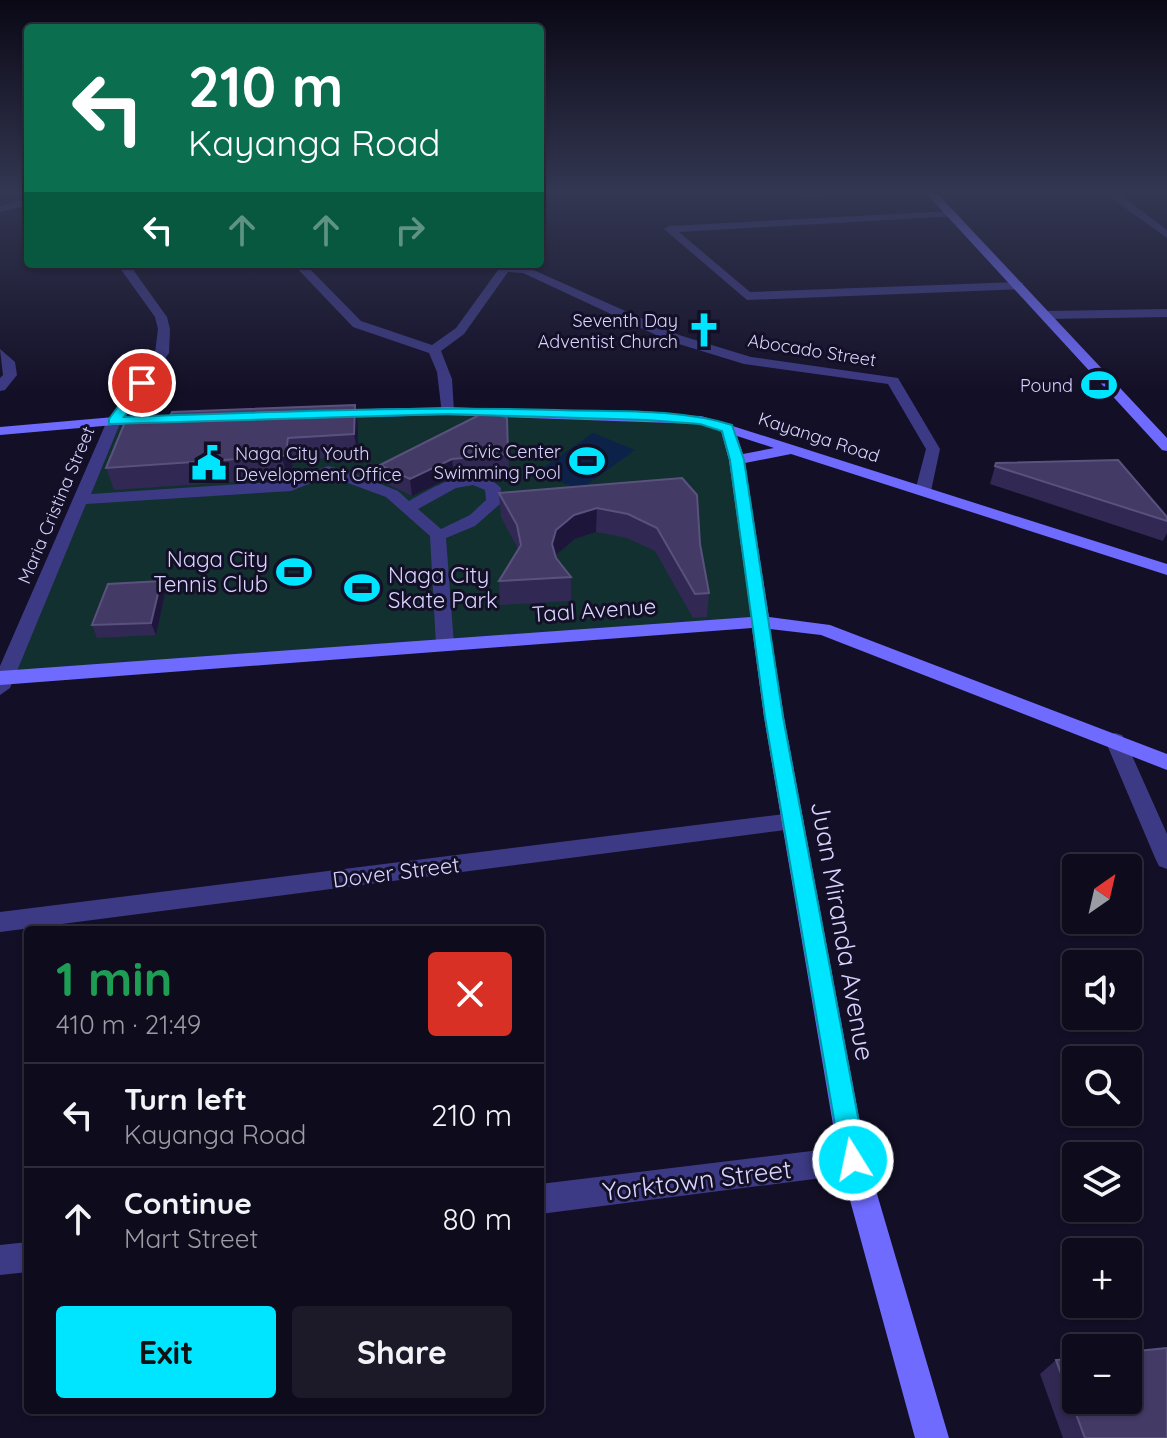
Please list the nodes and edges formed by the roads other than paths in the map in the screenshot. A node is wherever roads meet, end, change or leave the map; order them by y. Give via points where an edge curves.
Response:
1 (703, 258) edge
2 (993, 258) edge
3 (126, 268) edge
4 (303, 268) edge
5 (1019, 286) junction
6 (1167, 313) edge
7 (1046, 315) junction
8 (434, 350) junction
9 (0, 353) edge
10 (0, 387) edge
11 (447, 411) junction
12 (320, 415) edge
13 (209, 418) edge
14 (114, 421) junction
15 (727, 428) junction
16 (0, 431) edge
17 (1167, 447) edge
18 (790, 449) junction
19 (737, 460) junction
20 (923, 491) junction
21 (79, 500) junction
22 (409, 507) junction
23 (438, 535) junction
24 (1167, 570) edge
25 (760, 622) junction
26 (445, 645) junction
27 (1, 681) edge
28 (1115, 740) junction
29 (1167, 762) edge
30 (793, 821) junction
31 (1167, 860) edge
32 (0, 922) edge
33 (853, 1160) junction
34 (544, 1199) edge
35 (24, 1257) edge
36 (0, 1260) edge
37 (932, 1438) edge

1 - 5 street via 747,296
2 - 5 street
3 - 14 street, Maria Cristina Street via 164,329 162,353
4 - 8 street via 357,324
5 - 7 street
6 - 7 street
7 - 17 street
8 - 11 street via 442,361
8 - 20 street, Abocado Street via 460,331 505,268 525,270 674,338 749,361 893,381 933,449
9 - 10 street via 10,375
11 - 12 street, Kayanga Road
11 - 15 street, Kayanga Road via 660,417
13 - 14 street
14 - 16 street
14 - 21 street, Maria Cristina Street
15 - 18 street, Kayanga Road
15 - 19 street, Juan Miranda Avenue
18 - 19 street
18 - 20 street, Kayanga Road
19 - 25 street, Juan Miranda Avenue
20 - 24 street, Kayanga Road
21 - 22 street via 291,486 328,471 392,494
21 - 27 street, Maria Cristina Street
22 - 23 street
22 - 23 street via 469,481 487,482 493,488 494,501 485,512
23 - 26 street
25 - 26 street, Taal Avenue
25 - 28 street, Taal Avenue via 824,629
25 - 30 street, Juan Miranda Avenue
26 - 27 street, Taal Avenue
28 - 29 street, Taal Avenue
28 - 31 street
30 - 32 street, Dover Street
30 - 33 street, Juan Miranda Avenue
33 - 34 street, Yorktown Street
33 - 37 street, Juan Miranda Avenue
35 - 36 street

